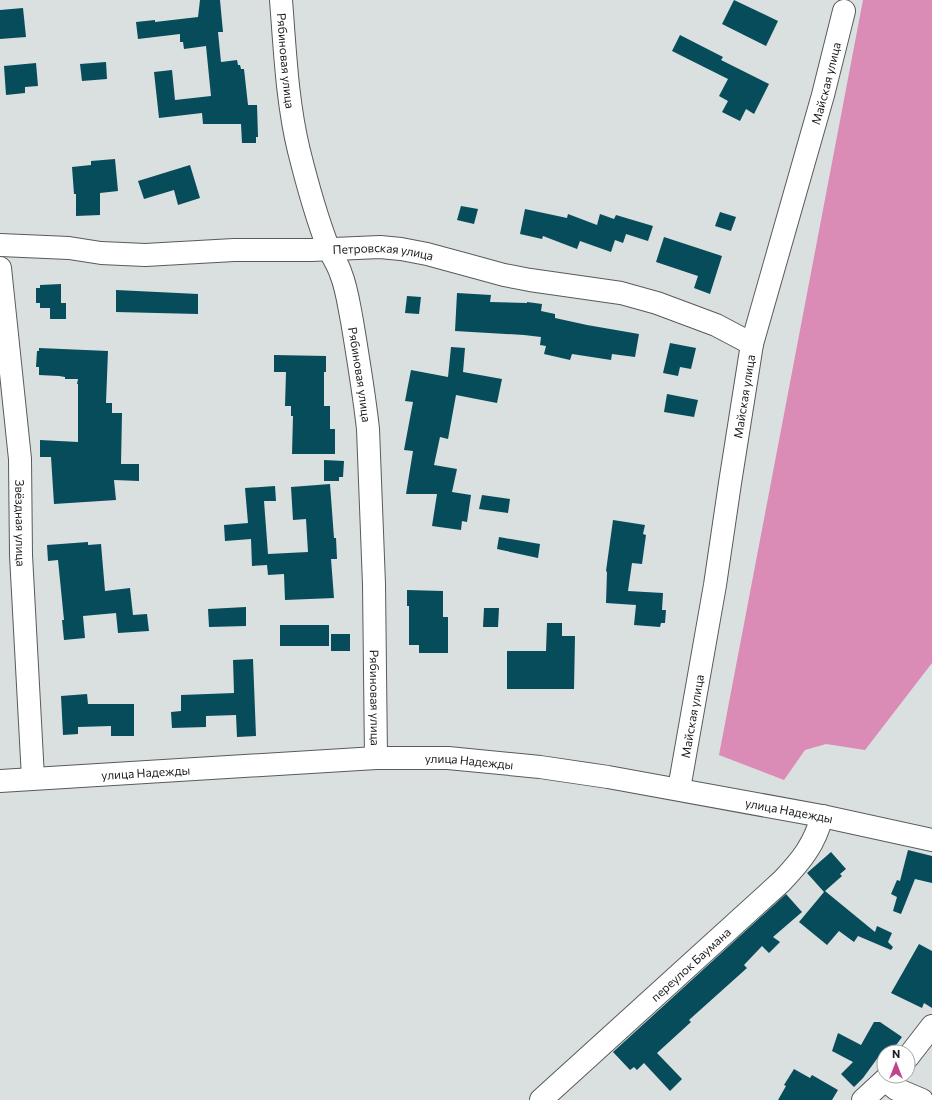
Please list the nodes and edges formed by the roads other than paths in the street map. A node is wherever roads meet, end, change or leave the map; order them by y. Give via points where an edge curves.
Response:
1 (281, 0) edge
2 (844, 11) dead end
3 (0, 245) edge
4 (329, 249) junction
5 (0, 268) edge
6 (752, 344) junction
7 (376, 758) junction
8 (33, 778) junction
9 (0, 780) edge
10 (679, 789) junction
11 (822, 816) junction
12 (932, 840) edge
13 (932, 1026) edge
14 (916, 1047) edge
15 (880, 1084) edge
16 (892, 1084) edge
17 (541, 1100) edge
18 (863, 1100) edge
19 (922, 1100) edge

1 - 4 street, Рябиновая улица via 294,126 321,229
2 - 6 street, Майская улица via 823,95
3 - 4 street, Петровская улица via 145,255 234,250
4 - 6 street, Петровская улица via 401,249 530,280 621,293 683,312 716,325
4 - 7 street, Рябиновая улица via 342,274 345,287 368,429 374,584
5 - 8 street, Звёздная улица via 20,459 21,555
6 - 10 street, Майская улица via 715,585
7 - 8 street, улица Надежды
7 - 10 street, улица Надежды via 442,758 540,767
8 - 9 street, улица Надежды
10 - 11 street, улица Надежды
11 - 12 street, улица Надежды
11 - 17 street, переулок Баумана via 811,846 782,881
13 - 14 street
15 - 18 street
16 - 19 street via 896,1089

